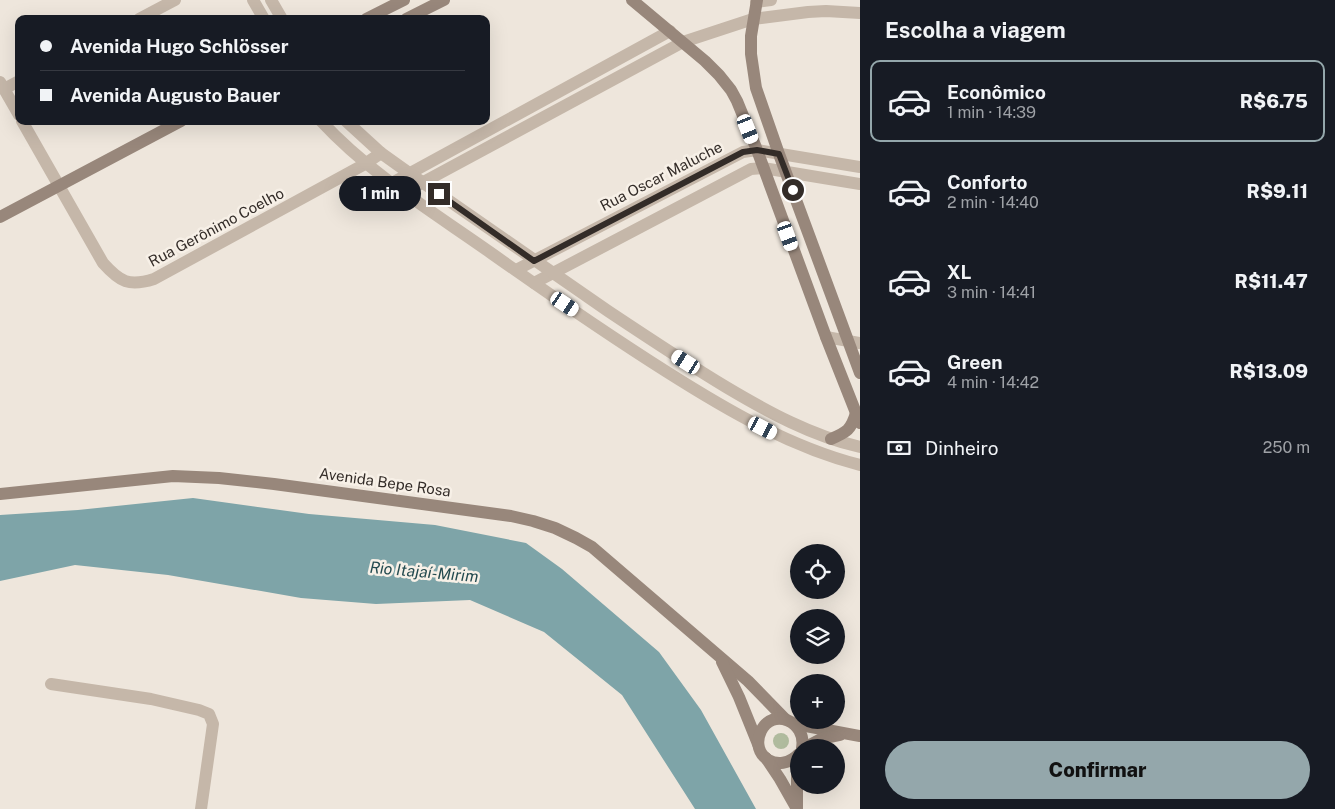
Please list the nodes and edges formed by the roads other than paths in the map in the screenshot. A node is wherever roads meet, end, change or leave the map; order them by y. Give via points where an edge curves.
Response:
1 (175, 0) edge
2 (253, 0) edge
3 (271, 0) edge
4 (404, 0) edge
5 (632, 0) edge
6 (772, 0) edge
7 (442, 1) edge
8 (756, 1) edge
9 (860, 13) edge
10 (147, 15) edge
11 (262, 15) edge
12 (280, 15) edge
13 (374, 15) edge
14 (414, 15) edge
15 (753, 19) junction
16 (670, 32) junction
17 (684, 42) junction
18 (585, 78) junction
19 (15, 82) edge
20 (2, 86) edge
21 (593, 91) junction
22 (15, 108) edge
23 (516, 115) junction
24 (24, 125) edge
25 (173, 125) edge
26 (326, 125) edge
27 (350, 125) edge
28 (524, 128) junction
29 (757, 150) junction
30 (381, 153) junction
31 (779, 154) junction
32 (366, 164) junction
33 (860, 167) edge
34 (763, 168) junction
35 (786, 172) junction
36 (409, 173) junction
37 (392, 183) junction
38 (423, 183) junction
39 (860, 184) edge
40 (58, 185) junction
41 (405, 192) junction
42 (650, 200) junction
43 (0, 217) edge
44 (658, 218) junction
45 (534, 261) junction
46 (516, 270) junction
47 (553, 273) junction
48 (534, 283) junction
49 (826, 337) junction
50 (854, 342) edge
51 (656, 344) junction
52 (647, 359) junction
53 (860, 373) edge
54 (742, 396) junction
55 (734, 412) junction
56 (858, 418) edge
57 (831, 439) junction
58 (860, 447) edge
59 (860, 465) edge
60 (0, 494) edge
61 (719, 658) junction
62 (51, 684) dead end
63 (790, 722) joint
64 (823, 729) edge
65 (847, 734) junction
66 (860, 736) edge
67 (821, 739) edge
68 (758, 744) junction
69 (765, 757) junction
70 (790, 761) edge
71 (797, 794) edge
72 (797, 808) edge
73 (201, 809) edge

1 - 10 street
2 - 11 street
3 - 12 street
4 - 13 main road
5 - 16 main road
6 - 8 street
7 - 14 main road
8 - 15 main road
9 - 15 street via 808,12
15 - 17 street
15 - 31 main road via 753,73
16 - 17 main road
16 - 18 street
17 - 21 street
17 - 29 main road via 731,90
18 - 21 street
18 - 23 street
19 - 20 street
20 - 22 street
21 - 28 street
23 - 28 street
23 - 36 street
24 - 40 street, Rua Gerônimo Coelho
25 - 40 main road
26 - 32 street
27 - 30 street
28 - 38 street
29 - 31 street, Rua Oscar Maluche
29 - 34 main road
29 - 42 street, Rua Oscar Maluche via 743,152
30 - 32 street, Rua Gerônimo Coelho
30 - 36 street
31 - 33 street, Rua Oscar Maluche
31 - 35 main road
32 - 37 street
32 - 40 street, Rua Gerônimo Coelho via 154,279 141,283 121,280 103,263
34 - 35 street
34 - 44 street via 751,169
34 - 49 main road
35 - 39 street
35 - 50 main road
36 - 37 street
36 - 38 street
37 - 41 street
38 - 41 street
38 - 45 street
40 - 43 main road
41 - 46 street
42 - 44 street
42 - 45 street, Rua Oscar Maluche
44 - 47 street
45 - 46 street, Rua Oscar Maluche
45 - 47 street
46 - 48 street
47 - 48 street
47 - 51 street
48 - 52 street
49 - 50 street
49 - 56 main road
50 - 53 main road
51 - 52 street
51 - 54 street
52 - 55 street
54 - 55 street
54 - 57 street
55 - 59 street via 812,450
56 - 57 main road via 846,433
57 - 58 street
60 - 61 main road, Avenida Bepe Rosa via 173,476 195,477 244,480 533,521 555,528 592,548
61 - 63 main road, Avenida Bepe Rosa
61 - 68 main road, Avenida Bepe Rosa
62 - 73 street via 150,699 209,714 214,724
63 - 68 main road via 773,720 763,727
64 - 65 main road
65 - 66 main road
65 - 67 main road
68 - 69 main road, Avenida Bepe Rosa
69 - 70 main road via 771,762
69 - 72 main road, Avenida Bepe Rosa
71 - 72 main road

